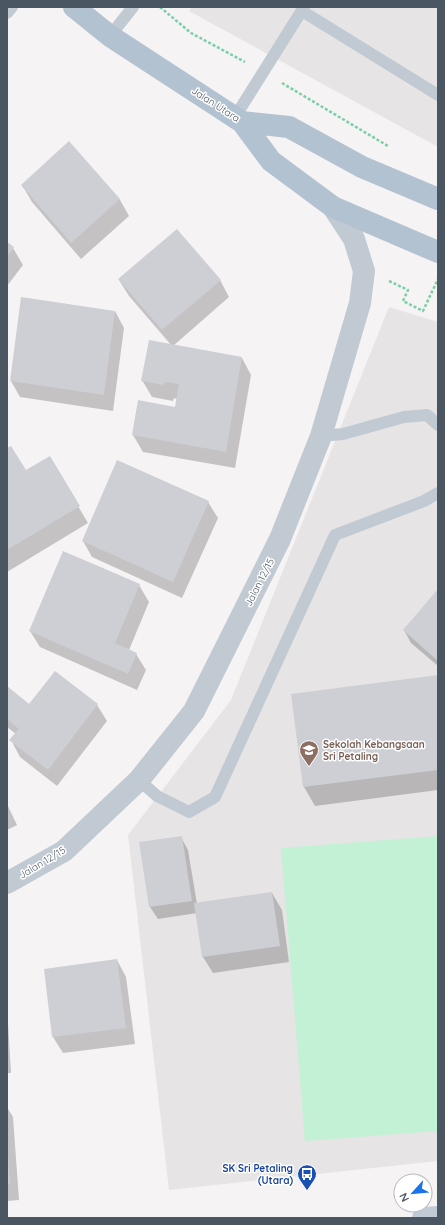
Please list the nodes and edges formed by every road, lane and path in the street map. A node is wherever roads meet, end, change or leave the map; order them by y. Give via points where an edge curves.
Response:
1 (12, 7) edge
2 (74, 7) edge
3 (133, 7) edge
4 (160, 7) edge
5 (303, 9) edge
6 (7, 13) edge
7 (110, 36) junction
8 (263, 72) junction
9 (438, 95) edge
10 (238, 119) junction
11 (392, 149) dead end
12 (438, 199) edge
13 (333, 207) junction
14 (438, 252) edge
15 (383, 279) dead end
16 (438, 279) edge
17 (438, 425) edge
18 (321, 436) junction
19 (438, 493) edge
20 (139, 780) junction
21 (7, 883) edge
22 (438, 1216) edge
23 (423, 1218) edge

1 - 6 lane
2 - 7 main road, Jalan Utara
3 - 7 lane
4 - 8 path via 191,33
5 - 8 lane
5 - 9 lane
7 - 10 main road, Jalan Utara
8 - 10 lane
8 - 11 path
10 - 12 main road, Jalan Utara via 289,127 362,167
10 - 13 main road via 271,161
13 - 14 main road
13 - 18 street, Jalan 12/15 via 354,239 364,271 360,303
15 - 16 path via 408,290 403,301 423,311
17 - 18 lane via 427,415 404,417 343,434
18 - 20 street, Jalan 12/15 via 280,539 194,711
19 - 20 lane via 424,501 335,535 215,797 189,812 157,796
20 - 21 street, Jalan 12/15 via 64,851
22 - 23 main road

